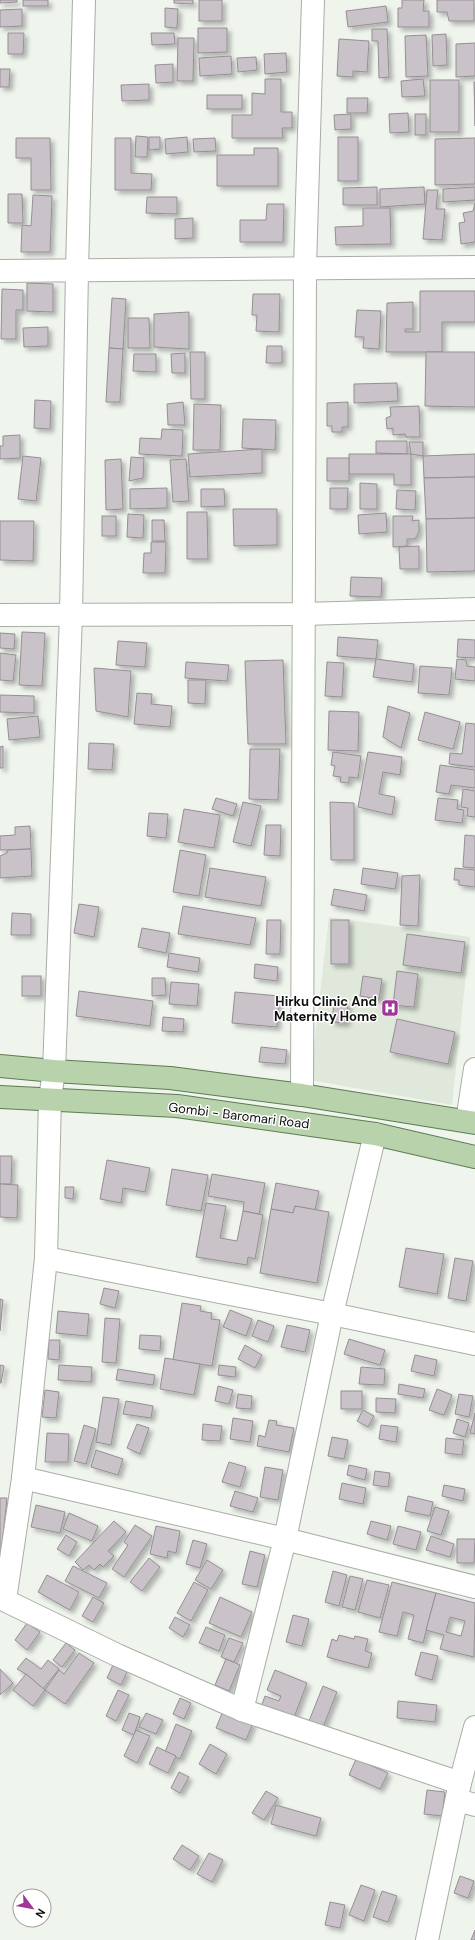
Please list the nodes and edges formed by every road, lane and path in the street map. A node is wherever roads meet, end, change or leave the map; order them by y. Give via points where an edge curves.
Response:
1 (84, 0) edge
2 (313, 0) edge
3 (475, 267) edge
4 (305, 268) junction
5 (77, 270) junction
6 (0, 271) edge
7 (475, 609) edge
8 (71, 614) junction
9 (303, 614) junction
10 (0, 615) edge
11 (0, 1066) edge
12 (475, 1069) edge
13 (54, 1071) junction
14 (302, 1094) junction
15 (0, 1097) edge
16 (50, 1100) junction
17 (471, 1122) edge
18 (375, 1134) junction
19 (475, 1157) edge
20 (46, 1258) junction
21 (332, 1314) junction
22 (475, 1344) edge
23 (23, 1478) junction
24 (285, 1539) junction
25 (475, 1587) edge
26 (3, 1599) edge
27 (242, 1710) junction
28 (475, 1727) edge
29 (464, 1796) edge
30 (427, 1940) edge

1 - 5 street
2 - 4 street
3 - 4 street
4 - 5 street
4 - 9 street
5 - 6 street
5 - 8 street
7 - 9 street
8 - 9 street
8 - 10 street
8 - 13 street
9 - 14 street
11 - 13 main road
12 - 17 street
13 - 14 main road via 170,1078
13 - 16 street
14 - 17 main road
15 - 16 main road, Gombi - Baromari Road
16 - 18 main road, Gombi - Baromari Road via 177,1106
16 - 20 street
18 - 19 main road, Gombi - Baromari Road
18 - 21 street
20 - 21 street
20 - 23 street
21 - 22 street
21 - 24 street
23 - 24 street
23 - 26 street
24 - 25 street
24 - 27 street
26 - 27 street via 117,1655
27 - 29 street
28 - 29 street
29 - 30 street

